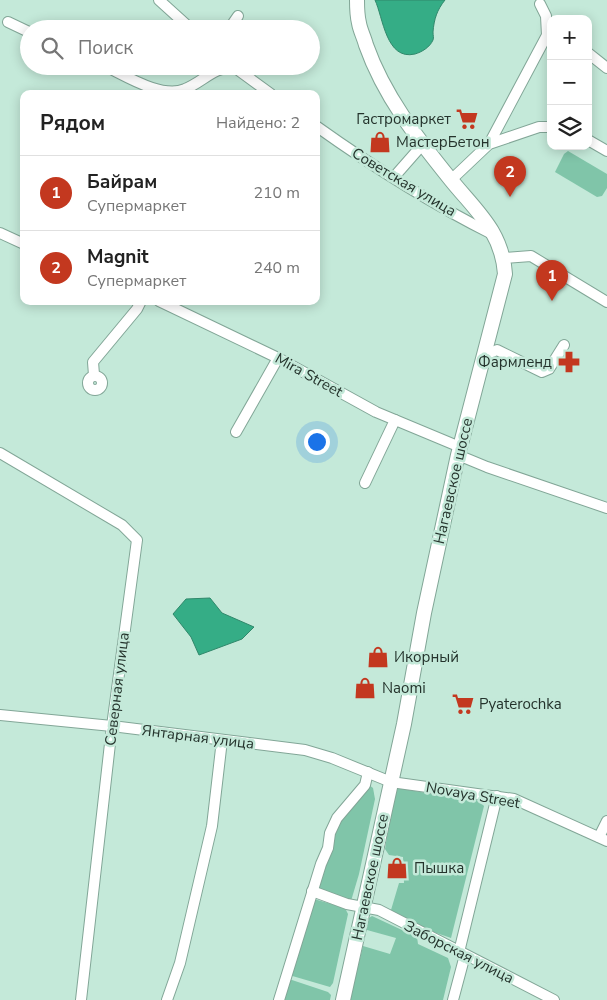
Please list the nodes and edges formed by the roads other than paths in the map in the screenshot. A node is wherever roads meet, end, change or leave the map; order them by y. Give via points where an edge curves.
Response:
1 (159, 0) edge
2 (357, 0) edge
3 (540, 4) dead end
4 (238, 16) dead end
5 (181, 20) edge
6 (235, 20) edge
7 (547, 20) edge
8 (8, 22) dead end
9 (20, 28) edge
10 (547, 35) edge
11 (592, 57) edge
12 (607, 68) edge
13 (124, 75) edge
14 (207, 75) edge
15 (245, 75) edge
16 (157, 90) edge
17 (184, 90) edge
18 (266, 90) edge
19 (547, 127) edge
20 (320, 129) edge
21 (592, 142) edge
22 (423, 144) junction
23 (489, 144) junction
24 (607, 151) edge
25 (394, 177) junction
26 (451, 180) junction
27 (0, 233) edge
28 (494, 235) junction
29 (20, 242) edge
30 (504, 258) junction
31 (607, 302) edge
32 (139, 305) edge
33 (167, 305) edge
34 (564, 345) dead end
35 (483, 356) junction
36 (278, 358) junction
37 (94, 375) dead end
38 (396, 420) junction
39 (236, 432) dead end
40 (459, 451) junction
41 (1, 457) edge
42 (365, 483) dead end
43 (607, 508) edge
44 (0, 715) edge
45 (112, 726) junction
46 (222, 740) junction
47 (368, 772) junction
48 (391, 782) junction
49 (497, 796) junction
50 (607, 821) edge
51 (603, 839) edge
52 (312, 891) junction
53 (363, 908) junction
54 (462, 954) junction
55 (81, 1000) edge
56 (167, 1000) edge
57 (278, 1000) edge
58 (343, 1000) edge
59 (453, 1000) edge
60 (554, 1000) edge

1 - 5 street
2 - 22 street, Нагаевское шоссе via 359,23 371,57 397,108
3 - 7 street
4 - 6 street
8 - 9 street
10 - 23 street
11 - 12 street
13 - 16 street
14 - 17 street
15 - 18 street
19 - 23 street
20 - 25 street, Советская улица
21 - 24 street
22 - 25 street
22 - 26 street, Нагаевское шоссе
23 - 26 street
25 - 28 street, Советская улица
26 - 28 street, Нагаевское шоссе
27 - 29 street
28 - 30 street, Нагаевское шоссе
30 - 31 street via 531,256
30 - 35 street, Нагаевское шоссе via 504,274
32 - 37 street via 93,362
33 - 36 street, Mira Street
34 - 35 street via 549,369 542,372 497,350
35 - 40 street, Нагаевское шоссе
36 - 38 street, Mira Street
36 - 39 street
38 - 40 street, Mira Street
38 - 42 street
40 - 43 street, Mira Street via 487,467
40 - 48 street, Нагаевское шоссе
41 - 45 street, Северная улица via 122,525 137,540
44 - 45 street, Янтарная улица
45 - 46 street, Янтарная улица
45 - 55 street, Северная улица
46 - 47 street, Янтарная улица via 305,750
46 - 56 street via 212,826 180,963
47 - 48 street, Янтарная улица
47 - 52 street via 365,785 337,818
48 - 49 street, Novaya Street
48 - 53 street, Нагаевское шоссе
49 - 51 street, Novaya Street via 514,799
49 - 54 street
50 - 51 street
52 - 53 street, Заборская улица
52 - 57 street
53 - 54 street, Заборская улица via 379,910
53 - 58 street, Нагаевское шоссе
54 - 59 street
54 - 60 street, Заборская улица

